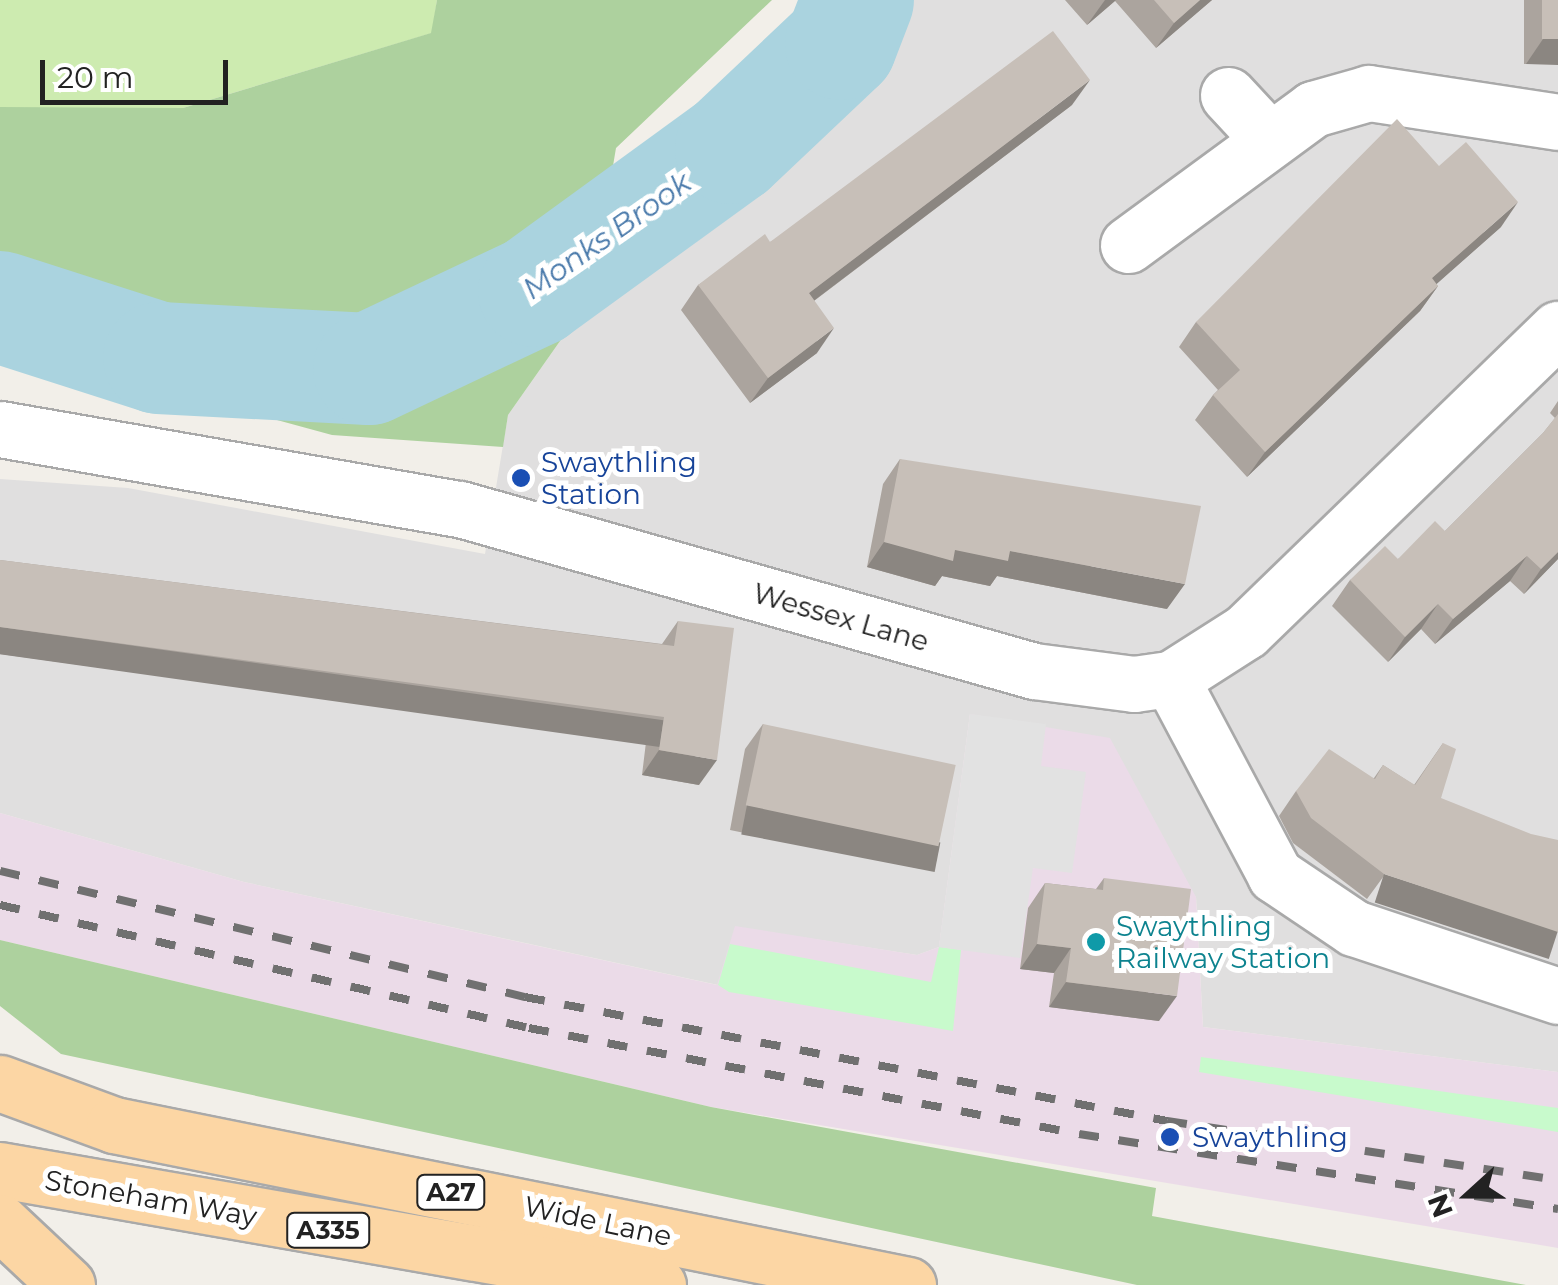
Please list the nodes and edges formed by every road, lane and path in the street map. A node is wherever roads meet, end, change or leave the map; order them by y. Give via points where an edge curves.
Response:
1 (1228, 95) dead end
2 (1558, 122) edge
3 (1268, 138) junction
4 (1128, 245) dead end
5 (1558, 329) edge
6 (0, 428) edge
7 (1171, 679) junction
8 (1558, 996) edge
9 (0, 1083) edge
10 (0, 1170) edge
11 (0, 1222) edge
12 (67, 1285) edge
13 (658, 1285) edge
14 (908, 1285) edge

1 - 3 street
2 - 3 street via 1369,93 1313,109
3 - 4 street
5 - 7 street via 1246,632
6 - 7 street, Wessex Lane via 460,509 1050,674
7 - 8 street via 1275,875 1354,928
9 - 14 main road, Wide Lane / A27 via 114,1126
10 - 13 main road, Stoneham Way / A335
11 - 12 main road

